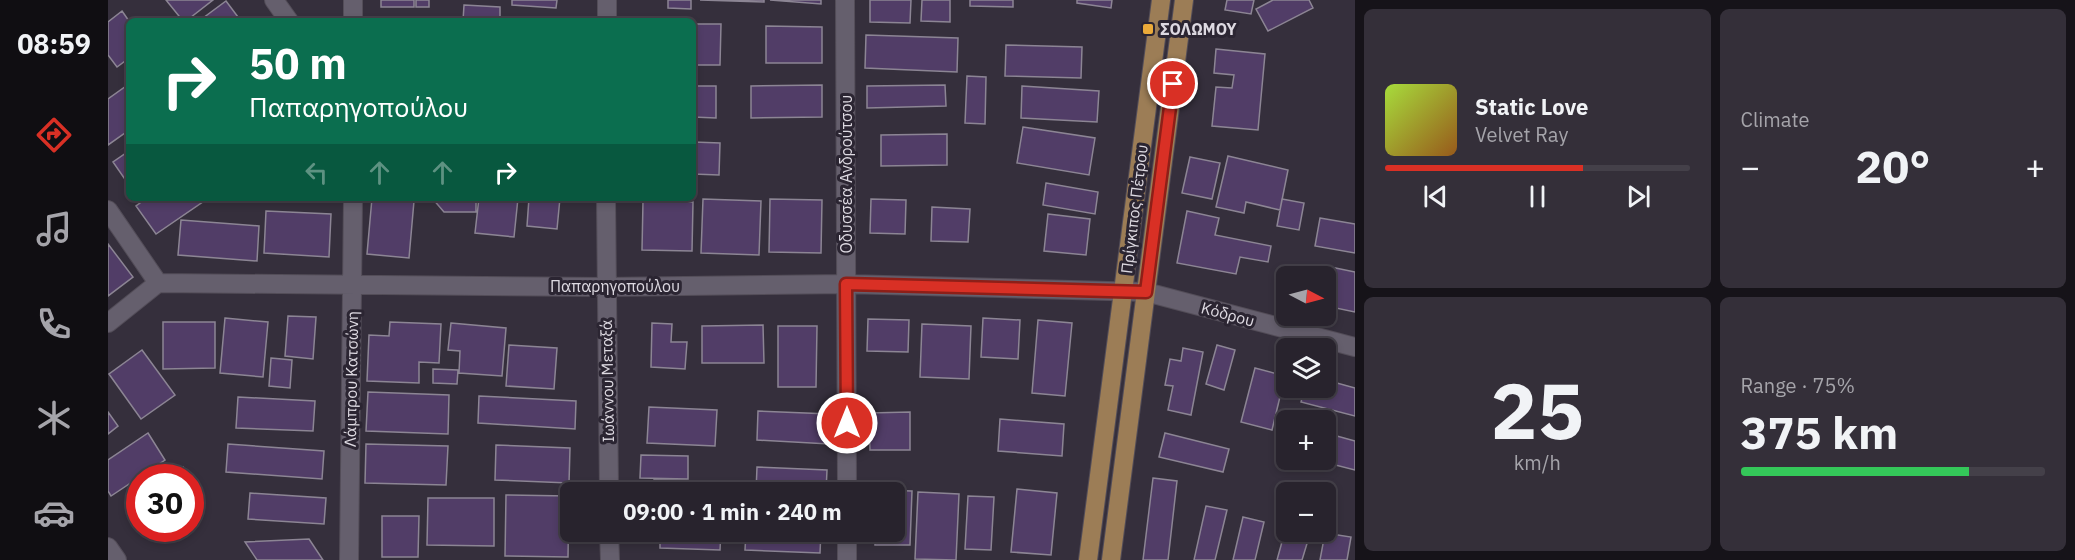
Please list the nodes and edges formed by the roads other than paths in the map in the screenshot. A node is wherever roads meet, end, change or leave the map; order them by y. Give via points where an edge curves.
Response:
1 (274, 0) edge
2 (353, 0) edge
3 (607, 0) edge
4 (845, 0) edge
5 (1161, 0) edge
6 (1184, 0) edge
7 (287, 18) edge
8 (353, 18) edge
9 (607, 18) edge
10 (353, 201) edge
11 (606, 201) edge
12 (108, 210) edge
13 (158, 284) junction
14 (846, 284) junction
15 (352, 285) junction
16 (605, 287) junction
17 (1135, 292) junction
18 (108, 323) edge
19 (1355, 347) edge
20 (609, 482) edge
21 (847, 482) edge
22 (609, 542) edge
23 (847, 542) edge
24 (108, 547) edge
25 (117, 560) edge
26 (349, 560) edge
27 (610, 560) edge
28 (847, 560) edge
29 (1088, 560) edge
30 (1111, 560) edge

1 - 7 street
2 - 8 street
3 - 9 street
4 - 14 street, Οδυσσέα Ανδρούτσου
5 - 17 main road, Πρίγκιπος Πέτρου
6 - 17 main road, Πρίγκιπος Πέτρου
10 - 15 street, Λάμπρου Κατσώνη
11 - 16 street, Ιωάννου Μεταξά
12 - 13 street
13 - 15 street, Παπαρηγοπούλου
13 - 18 street
14 - 16 street, Παπαρηγοπούλου
14 - 17 street, Παπαρηγοπούλου
14 - 21 street, Οδυσσέα Ανδρούτσου
15 - 16 street, Παπαρηγοπούλου
15 - 26 street, Λάμπρου Κατσώνη
16 - 20 street, Ιωάννου Μεταξά
17 - 19 street, Κόδρου
17 - 29 main road, Πρίγκιπος Πέτρου
17 - 30 main road, Πρίγκιπος Πέτρου
22 - 27 street
23 - 28 street
24 - 25 street

